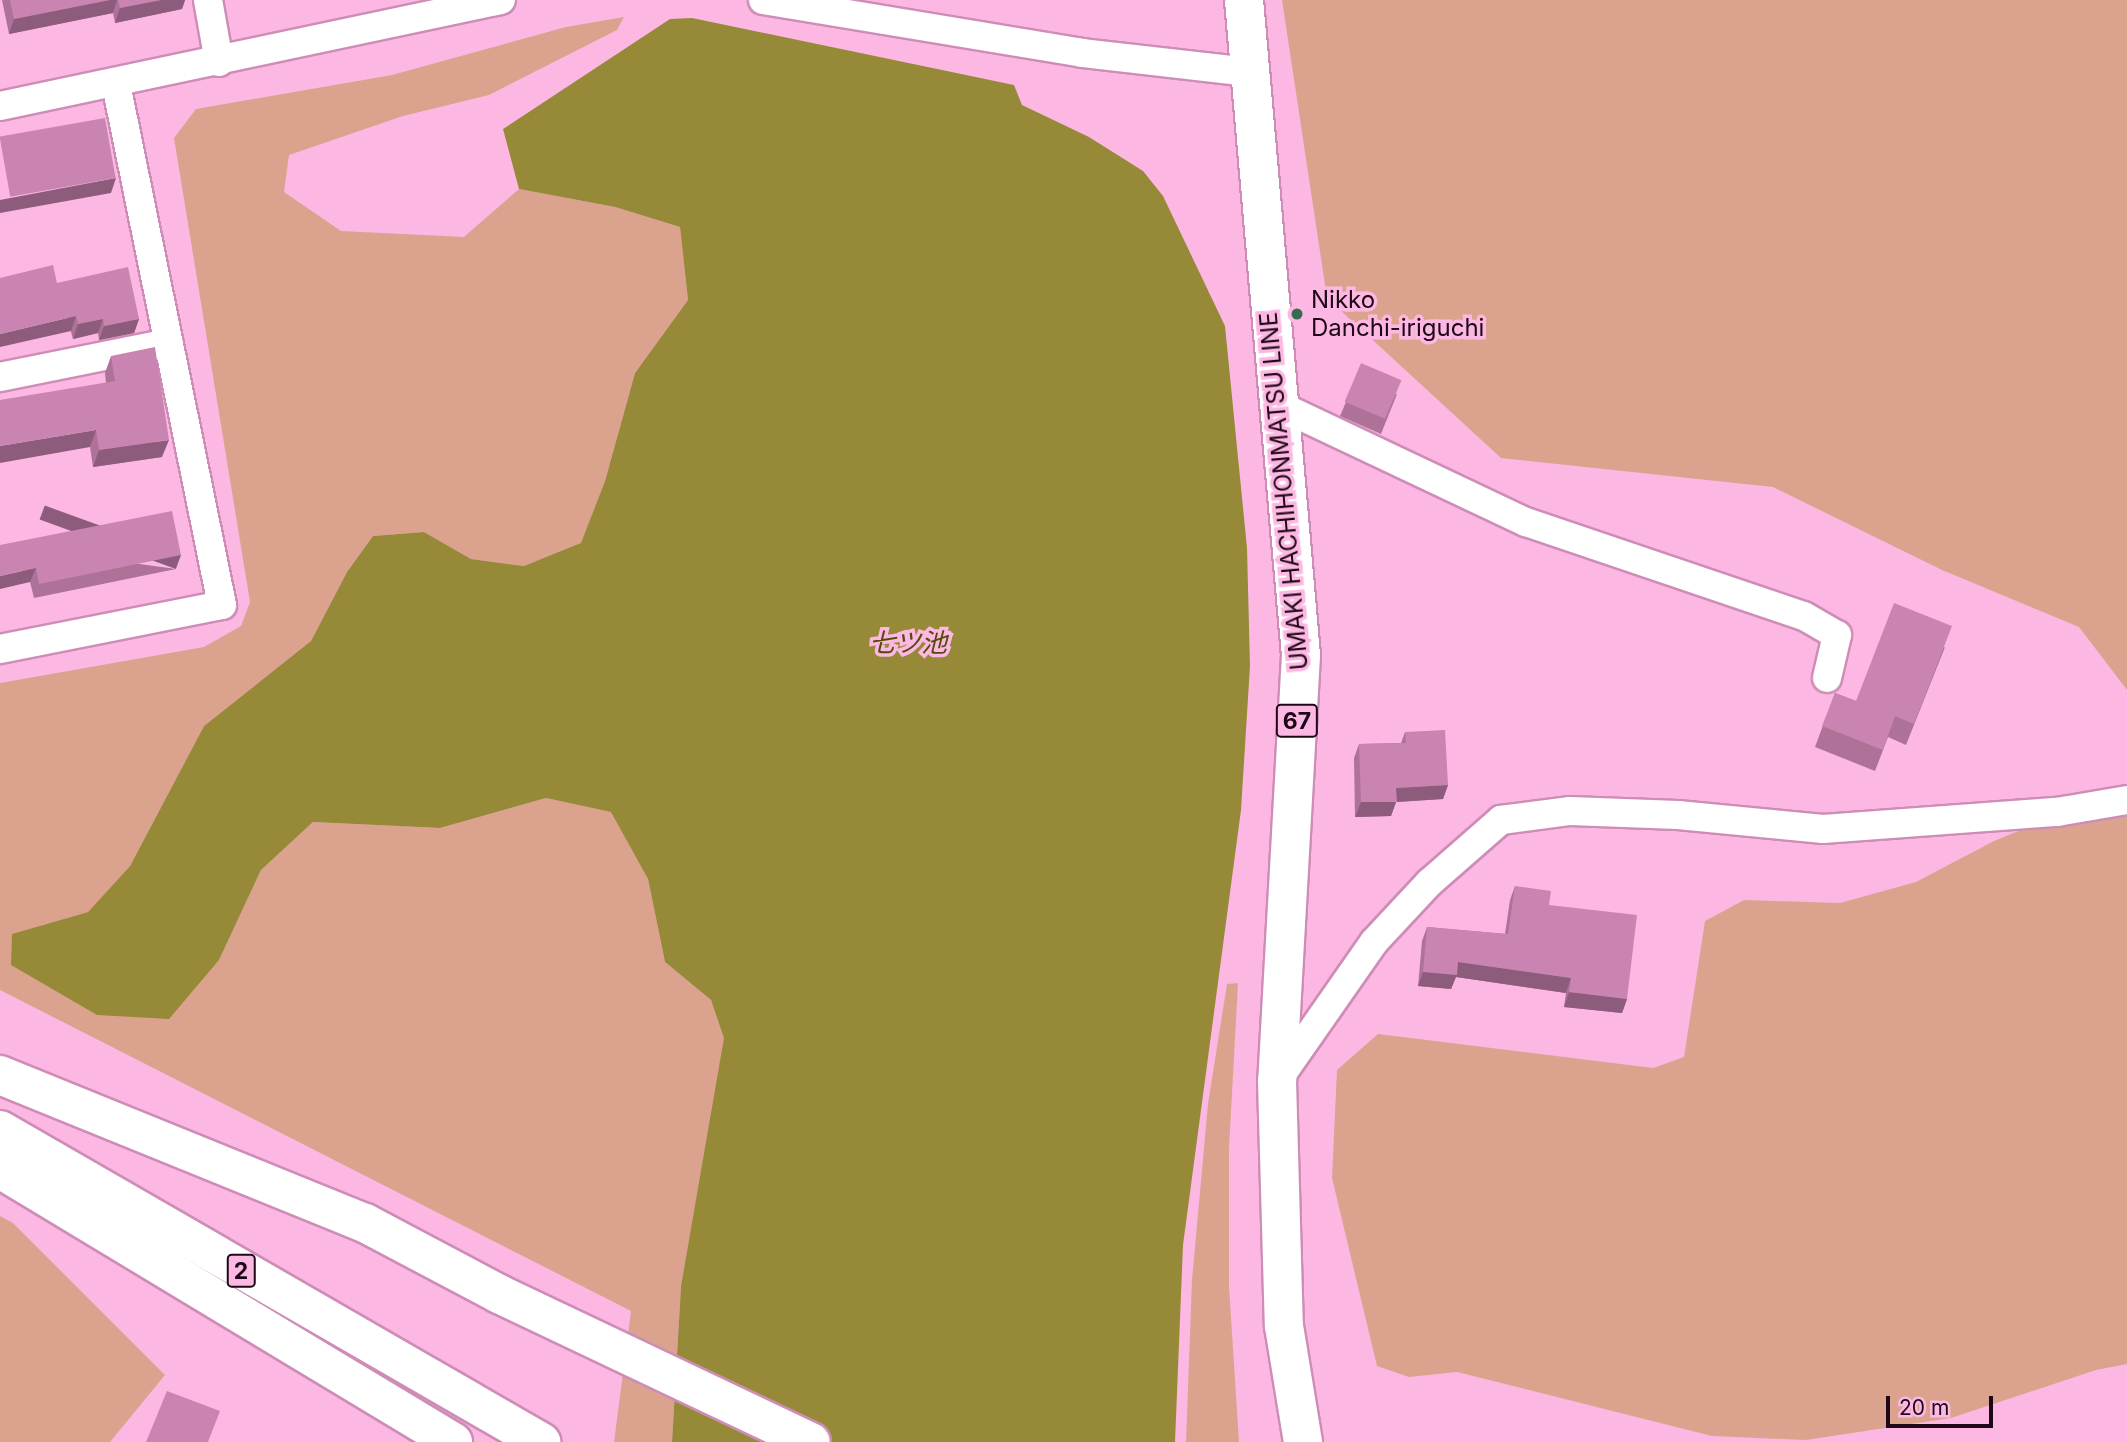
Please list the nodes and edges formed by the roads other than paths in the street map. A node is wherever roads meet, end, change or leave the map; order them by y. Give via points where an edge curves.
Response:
1 (208, 0) edge
2 (501, 0) edge
3 (763, 0) edge
4 (1244, 0) edge
5 (219, 62) junction
6 (1248, 72) junction
7 (116, 84) junction
8 (0, 106) edge
9 (169, 343) junction
10 (0, 377) edge
11 (1278, 405) junction
12 (0, 649) edge
13 (1827, 678) dead end
14 (2127, 800) edge
15 (0, 1074) edge
16 (1278, 1081) junction
17 (0, 1130) edge
18 (0, 1169) edge
19 (453, 1442) edge
20 (541, 1442) edge
21 (811, 1442) edge
22 (1303, 1442) edge

1 - 5 street
2 - 5 street
3 - 6 street via 1082,53
4 - 6 main road, UMAKI HACHIHONMATSU LINE / 67
5 - 7 street
6 - 11 main road, UMAKI HACHIHONMATSU LINE / 67
7 - 8 street
7 - 9 street
9 - 10 street
9 - 12 street via 222,605
11 - 13 street via 1526,522 1804,616 1838,635
11 - 16 main road, UMAKI HACHIHONMATSU LINE / 67 via 1301,655
14 - 16 street via 2057,812 1823,829 1678,815 1570,811 1501,820 1429,883 1374,942
15 - 21 main road via 365,1223 499,1294
16 - 22 main road, UMAKI HACHIHONMATSU LINE / 67 via 1284,1326
17 - 20 main road, 2
18 - 19 main road

